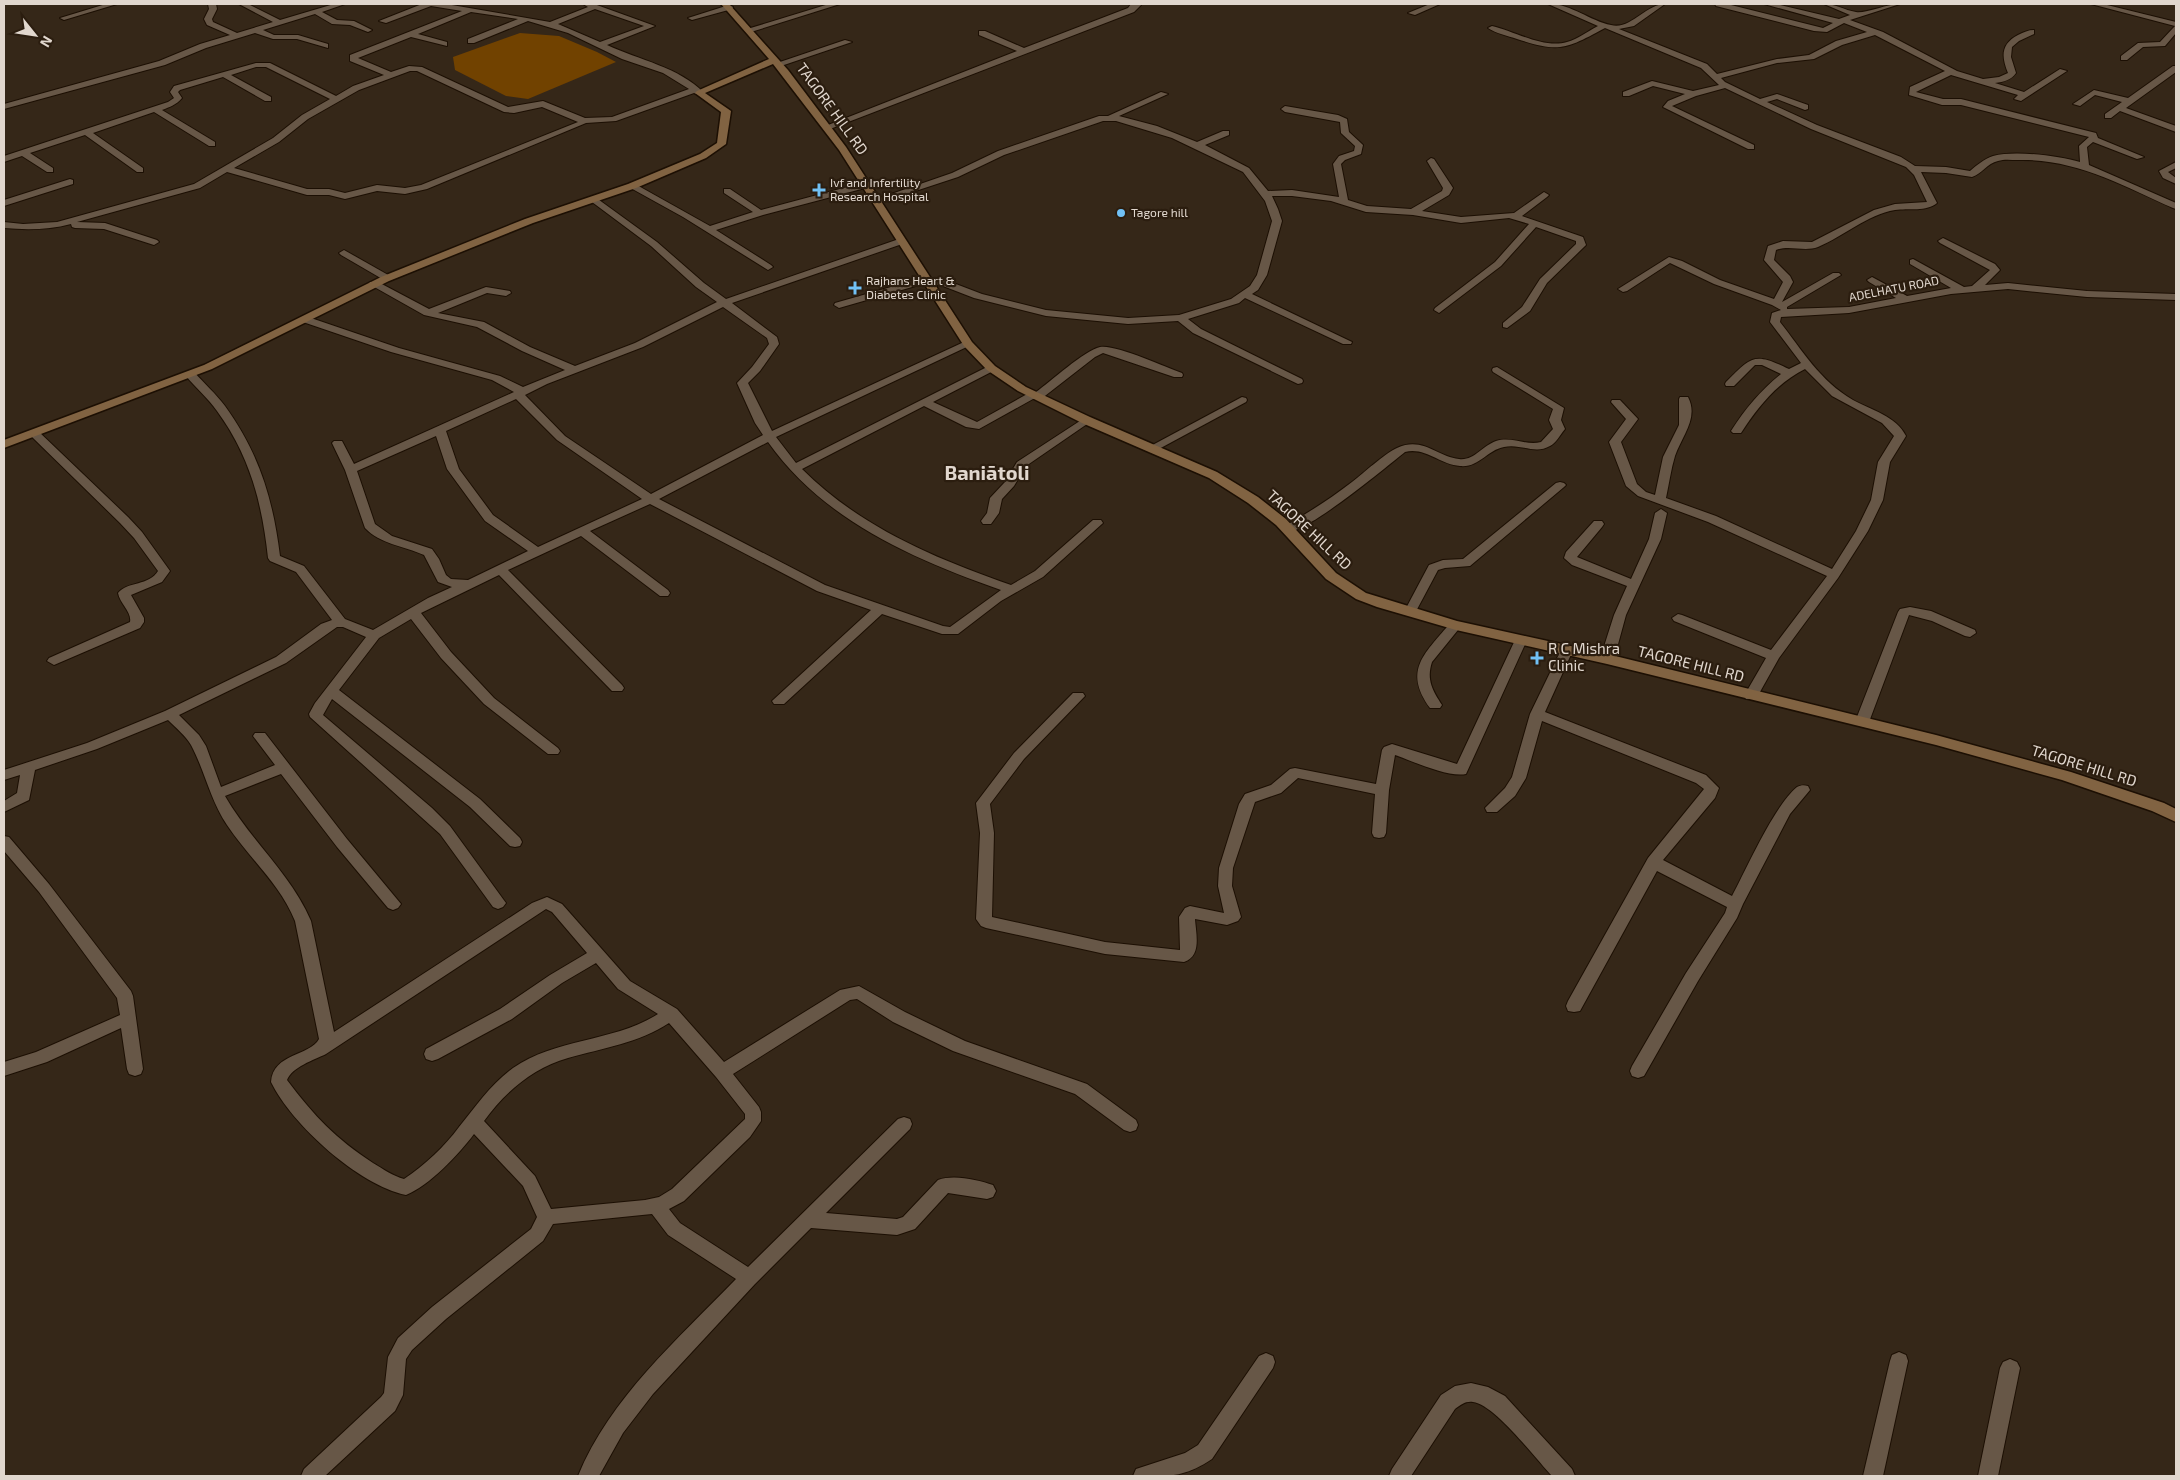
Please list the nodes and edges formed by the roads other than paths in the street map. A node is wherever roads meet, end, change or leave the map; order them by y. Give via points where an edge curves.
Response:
1 (113, 4) edge
2 (212, 4) edge
3 (243, 4) edge
4 (341, 4) edge
5 (428, 4) edge
6 (434, 4) edge
7 (496, 4) edge
8 (836, 4) edge
9 (1135, 4) edge
10 (1436, 4) edge
11 (1552, 4) edge
12 (1719, 4) edge
13 (1768, 4) edge
14 (1828, 4) edge
15 (1896, 4) edge
16 (2094, 4) edge
17 (450, 5) edge
18 (590, 5) edge
19 (1656, 5) edge
20 (727, 6) edge
21 (474, 10) junction
22 (316, 12) junction
23 (1412, 13) dead end
24 (1856, 15) junction
25 (64, 18) dead end
26 (692, 18) dead end
27 (528, 19) junction
28 (383, 21) dead end
29 (1842, 21) junction
30 (280, 23) junction
31 (551, 24) junction
32 (2176, 26) edge
33 (1608, 27) junction
34 (1492, 28) dead end
35 (256, 30) junction
36 (368, 30) dead end
37 (748, 30) junction
38 (982, 32) dead end
39 (1875, 32) junction
40 (2031, 32) dead end
41 (410, 34) junction
42 (237, 36) junction
43 (471, 41) dead end
44 (848, 42) dead end
45 (444, 44) dead end
46 (600, 45) junction
47 (325, 46) dead end
48 (1024, 51) junction
49 (2124, 58) dead end
50 (776, 62) junction
51 (2176, 68) edge
52 (2063, 71) dead end
53 (1950, 72) junction
54 (223, 74) junction
55 (392, 75) junction
56 (1714, 77) junction
57 (1982, 83) junction
58 (1725, 86) junction
59 (698, 91) junction
60 (1164, 94) dead end
61 (1626, 94) dead end
62 (1693, 94) junction
63 (268, 99) dead end
64 (336, 99) junction
65 (2128, 101) junction
66 (1758, 102) junction
67 (2077, 104) dead end
68 (4, 107) edge
69 (1805, 107) dead end
70 (2119, 108) junction
71 (155, 109) junction
72 (1284, 109) dead end
73 (1111, 116) junction
74 (2108, 116) dead end
75 (584, 121) junction
76 (827, 127) junction
77 (2176, 129) edge
78 (85, 131) junction
79 (1226, 133) dead end
80 (2092, 138) junction
81 (212, 144) dead end
82 (1196, 146) junction
83 (1751, 147) dead end
84 (22, 152) junction
85 (2140, 157) dead end
86 (4, 159) edge
87 (1431, 161) dead end
88 (2176, 164) edge
89 (2085, 166) junction
90 (226, 169) junction
91 (1914, 169) junction
92 (50, 170) dead end
93 (140, 170) dead end
94 (2176, 180) edge
95 (70, 182) dead end
96 (866, 185) junction
97 (632, 186) junction
98 (727, 191) dead end
99 (1265, 194) junction
100 (1544, 195) dead end
101 (595, 200) junction
102 (876, 201) junction
103 (1344, 201) junction
104 (4, 203) edge
105 (2176, 206) edge
106 (1412, 212) junction
107 (760, 213) junction
108 (1515, 217) junction
109 (1535, 223) junction
110 (4, 225) edge
111 (57, 225) junction
112 (709, 230) junction
113 (902, 241) junction
114 (1944, 241) dead end
115 (154, 242) dead end
116 (344, 253) dead end
117 (1913, 262) dead end
118 (768, 267) dead end
119 (1836, 275) dead end
120 (387, 278) junction
121 (926, 280) junction
122 (1872, 280) dead end
123 (374, 284) junction
124 (1976, 288) junction
125 (1623, 289) dead end
126 (1960, 289) junction
127 (506, 293) dead end
128 (1246, 295) junction
129 (2176, 298) edge
130 (1906, 300) junction
131 (724, 303) junction
132 (839, 305) dead end
133 (1781, 307) junction
134 (1439, 310) dead end
135 (428, 313) junction
136 (1180, 318) junction
137 (304, 319) junction
138 (1507, 325) dead end
139 (1348, 342) dead end
140 (968, 344) junction
141 (1808, 363) junction
142 (990, 368) junction
143 (575, 370) junction
144 (1497, 370) dead end
145 (1788, 373) junction
146 (190, 374) junction
147 (1178, 375) dead end
148 (1298, 382) dead end
149 (1730, 384) dead end
150 (520, 393) junction
151 (1035, 396) junction
152 (1684, 399) dead end
153 (1242, 400) dead end
154 (925, 402) junction
155 (1616, 402) dead end
156 (1086, 420) junction
157 (1887, 422) joint
158 (440, 430) junction
159 (1737, 431) dead end
160 (34, 433) junction
161 (768, 437) junction
162 (4, 444) edge
163 (338, 444) dead end
164 (1153, 448) junction
165 (794, 468) junction
166 (351, 470) junction
167 (1560, 485) dead end
168 (650, 499) junction
169 (1660, 506) junction
170 (987, 521) dead end
171 (1097, 523) dead end
172 (1598, 524) dead end
173 (1289, 529) junction
174 (582, 531) junction
175 (538, 553) junction
176 (501, 570) junction
177 (1834, 575) junction
178 (474, 582) junction
179 (1633, 584) junction
180 (1010, 589) junction
181 (664, 593) dead end
182 (880, 609) junction
183 (413, 612) junction
184 (1410, 612) junction
185 (1678, 618) dead end
186 (341, 622) junction
187 (1456, 625) junction
188 (1970, 633) dead end
189 (374, 635) junction
190 (1521, 640) junction
191 (1567, 650) junction
192 (1774, 656) junction
193 (1607, 659) junction
194 (54, 661) dead end
195 (618, 688) dead end
196 (331, 691) junction
197 (1078, 696) dead end
198 (1751, 696) junction
199 (779, 701) dead end
200 (1435, 705) dead end
201 (170, 714) junction
202 (1537, 714) junction
203 (1862, 722) junction
204 (260, 736) dead end
205 (552, 751) dead end
206 (284, 767) junction
207 (28, 768) junction
208 (4, 775) edge
209 (1382, 790) junction
210 (1803, 790) dead end
211 (217, 794) junction
212 (4, 807) edge
213 (1492, 808) dead end
214 (2176, 816) edge
215 (1379, 833) dead end
216 (4, 841) edge
217 (515, 842) dead end
218 (1653, 862) junction
219 (498, 903) dead end
220 (393, 904) dead end
221 (1735, 904) junction
222 (597, 955) junction
223 (1574, 1006) dead end
224 (671, 1014) junction
225 (128, 1018) junction
226 (326, 1045) junction
227 (432, 1054) dead end
228 (4, 1069) edge
229 (135, 1069) dead end
230 (1638, 1071) dead end
231 (722, 1072) junction
232 (474, 1122) junction
233 (904, 1124) dead end
234 (1130, 1125) dead end
235 (987, 1192) dead end
236 (656, 1206) junction
237 (546, 1217) junction
238 (807, 1220) junction
239 (748, 1278) junction
240 (1899, 1360) dead end
241 (1266, 1362) dead end
242 (2010, 1368) dead end
243 (311, 1476) edge
244 (588, 1476) edge
245 (1144, 1476) edge
246 (1399, 1476) edge
247 (1565, 1476) edge
248 (1874, 1476) edge
249 (1988, 1476) edge

1 - 25 street
2 - 42 street via 210,23
3 - 30 street
4 - 22 street
5 - 28 street
6 - 17 street
7 - 21 street
8 - 37 street
9 - 48 street via 1131,10
10 - 23 street
11 - 33 street
12 - 29 street via 1814,29 1824,30
13 - 29 street
14 - 24 street
15 - 24 street
16 - 32 street
17 - 21 street
18 - 31 street
18 - 46 street via 651,26
19 - 33 street via 1631,24
20 - 26 street
20 - 37 main road, TAGORE HILL RD
21 - 27 street
21 - 41 street
22 - 30 street
22 - 36 street via 335,22 351,23
24 - 29 street
27 - 31 street
27 - 43 street
29 - 39 street
30 - 35 street
31 - 46 street
32 - 49 street via 2162,44 2141,45
33 - 34 street via 1560,46
33 - 56 street via 1704,66
35 - 42 street
35 - 47 street via 273,37 298,37
37 - 50 main road, TAGORE HILL RD
38 - 48 street
39 - 53 street
39 - 56 street via 1839,43 1811,57 1777,61
40 - 57 street via 2008,47 2005,58 2012,73
41 - 45 street
41 - 55 street via 353,57
42 - 68 street via 162,63
44 - 50 street
46 - 59 street via 666,71
48 - 76 street
50 - 59 main road
50 - 76 main road, TAGORE HILL RD
51 - 65 street
52 - 57 street via 2022,97
53 - 57 street
53 - 80 street via 1913,89 1912,93 2089,133
54 - 63 street
54 - 64 street via 267,65
54 - 71 street via 177,88 174,92 178,98 176,101
55 - 64 street
55 - 75 street via 414,68 502,108 514,110 543,104
56 - 58 street
58 - 62 street
58 - 66 street
59 - 75 street via 613,119
59 - 97 main road via 726,111 724,137 720,144 703,156
60 - 73 street
61 - 62 street via 1657,83
62 - 83 street via 1667,107
64 - 90 street
65 - 67 street via 2094,92
65 - 70 street
66 - 69 street via 1777,96
66 - 91 street via 1885,153
70 - 74 street
70 - 77 street
71 - 78 street
71 - 81 street
72 - 103 street via 1344,121 1345,133 1359,144 1358,152 1342,158 1337,164
73 - 82 street via 1155,128
73 - 102 street via 1001,153 956,175
75 - 90 street via 411,190 377,188 348,196 310,192
76 - 96 main road, TAGORE HILL RD
78 - 84 street
78 - 93 street
79 - 82 street
80 - 85 street
80 - 89 street via 2083,146
82 - 99 street via 1246,170
84 - 86 street
84 - 92 street
87 - 106 street via 1448,188
88 - 94 street via 2163,171
89 - 91 street via 2010,156 1986,162 1972,174
89 - 105 street
90 - 111 street via 197,186
91 - 133 street via 1932,200 1928,206 1877,212 1814,245 1783,244 1771,248 1769,260 1789,282
95 - 104 street
96 - 102 main road, TAGORE HILL RD
96 - 107 street
97 - 101 main road
97 - 112 street
98 - 107 street
99 - 103 street
99 - 128 street via 1277,214 1277,221 1262,275
100 - 108 street
101 - 120 main road via 529,221
101 - 131 street
102 - 113 main road, TAGORE HILL RD
103 - 106 street via 1366,209
106 - 108 street via 1471,220 1504,215
107 - 112 street
108 - 109 street
109 - 134 street via 1498,264
109 - 138 street via 1574,236 1582,242 1543,281 1526,309
110 - 111 street
111 - 115 street via 105,226
112 - 118 street
113 - 121 main road, TAGORE HILL RD
113 - 131 street
114 - 124 street via 1995,270
116 - 120 street
117 - 126 street
119 - 133 street
120 - 123 main road
121 - 132 street
121 - 136 street via 1034,311 1128,321
121 - 140 main road, TAGORE HILL RD
122 - 130 street
123 - 135 street
123 - 137 main road
124 - 126 street, ADELHATU ROAD
124 - 129 street, ADELHATU ROAD via 2023,286 2087,294
125 - 133 street via 1669,260
126 - 130 street, ADELHATU ROAD
127 - 135 street via 486,290
128 - 136 street via 1209,311
128 - 139 street
130 - 133 street, ADELHATU ROAD via 1849,310
131 - 143 street via 639,345
131 - 161 street via 774,341 756,369 742,383
133 - 141 street via 1775,322
135 - 143 street via 480,324
136 - 148 street via 1196,331
137 - 146 main road
137 - 150 street via 395,350 496,378
140 - 142 main road, TAGORE HILL RD
140 - 161 street
141 - 145 street
141 - 157 street via 1836,395
142 - 151 main road, TAGORE HILL RD
142 - 154 street
143 - 150 street
144 - 173 street via 1559,408 1555,420 1559,429 1546,445 1539,448 1501,443 1466,464 1409,446 1330,505
145 - 149 street via 1756,361
145 - 159 street via 1753,405
146 - 160 main road
146 - 186 street via 220,407 238,434 260,484 270,521 274,558 300,569
147 - 151 street via 1101,350
150 - 158 street
150 - 168 street via 561,438
151 - 154 street via 979,426
151 - 156 main road, TAGORE HILL RD
152 - 169 street via 1685,428 1669,457
153 - 164 street
154 - 165 street
155 - 169 street via 1632,419 1614,442 1632,486
156 - 164 main road, TAGORE HILL RD
156 - 170 street via 1021,464 1010,484 996,498 993,513
157 - 177 street via 1896,427 1900,436 1884,462 1873,508
158 - 166 street
158 - 175 street via 453,469 489,518
160 - 162 main road
160 - 194 street via 124,520 164,571 157,580 124,593 138,622
161 - 165 street
161 - 168 street
163 - 166 street
164 - 173 main road, TAGORE HILL RD via 1236,488
165 - 180 street via 852,518 944,565
166 - 178 street via 373,530 428,552 443,582
167 - 184 street via 1466,563 1433,568
168 - 174 street
168 - 182 street via 821,588
169 - 177 street via 1706,517
169 - 179 street via 1655,540
171 - 180 street via 1038,574
172 - 179 street via 1570,558
173 - 184 main road, TAGORE HILL RD via 1332,576 1346,586 1362,596
174 - 175 street
174 - 181 street
175 - 176 street
176 - 178 street
176 - 195 street
177 - 192 street
178 - 183 street
179 - 193 street
180 - 182 street via 950,632
182 - 199 street
183 - 189 street
183 - 205 street via 446,655 489,701
184 - 187 main road, TAGORE HILL RD
185 - 192 street
186 - 189 street
186 - 201 street via 326,627 262,670
187 - 190 main road, TAGORE HILL RD
187 - 200 street via 1423,668 1426,694
188 - 203 street via 1917,611 1904,612
189 - 196 street
190 - 191 main road, TAGORE HILL RD
190 - 209 street via 1461,770 1391,749
191 - 193 main road, TAGORE HILL RD
191 - 202 street
192 - 198 street
193 - 198 main road, TAGORE HILL RD
196 - 217 street via 475,803
196 - 219 street via 317,710 317,717 445,830
197 - 209 street via 1019,756 983,803 987,833 986,922 1106,948 1184,956 1189,950 1187,917 1190,912 1233,917 1225,886 1226,868 1250,798 1276,789 1295,773
198 - 203 main road, TAGORE HILL RD
201 - 207 street
201 - 211 street via 188,730 199,746
202 - 213 street via 1519,778 1510,792
202 - 218 street via 1711,785 1710,794
203 - 214 main road, TAGORE HILL RD via 2066,776 2151,804
204 - 206 street
206 - 211 street
206 - 220 street via 342,844
207 - 208 street
207 - 212 street via 24,796
209 - 215 street
210 - 221 street via 1785,811
211 - 226 street via 240,834 296,904 303,921
216 - 225 street via 44,888 124,996
218 - 221 street
218 - 223 street
221 - 230 street
222 - 224 street via 624,985
222 - 226 street via 557,908 542,904
222 - 227 street via 506,1014
224 - 231 street
224 - 232 street via 638,1033 565,1052 532,1065 506,1083
225 - 228 street via 41,1057
225 - 229 street
226 - 232 street via 282,1071 278,1082 328,1140 397,1186 406,1187 417,1180
231 - 234 street via 846,995 858,992 944,1040 1081,1088
231 - 236 street via 752,1112 753,1121 678,1194
232 - 237 street via 528,1181
233 - 238 street
235 - 238 street via 955,1184 944,1185 908,1223 898,1228
236 - 237 street
236 - 239 street via 674,1229
237 - 243 street via 545,1224 536,1234 405,1344 397,1357 393,1394 388,1404
238 - 239 street
239 - 244 street via 646,1387 616,1426
240 - 248 street
241 - 245 street via 1205,1452 1190,1462
242 - 249 street
246 - 247 street via 1448,1402 1454,1396 1471,1392 1498,1403

